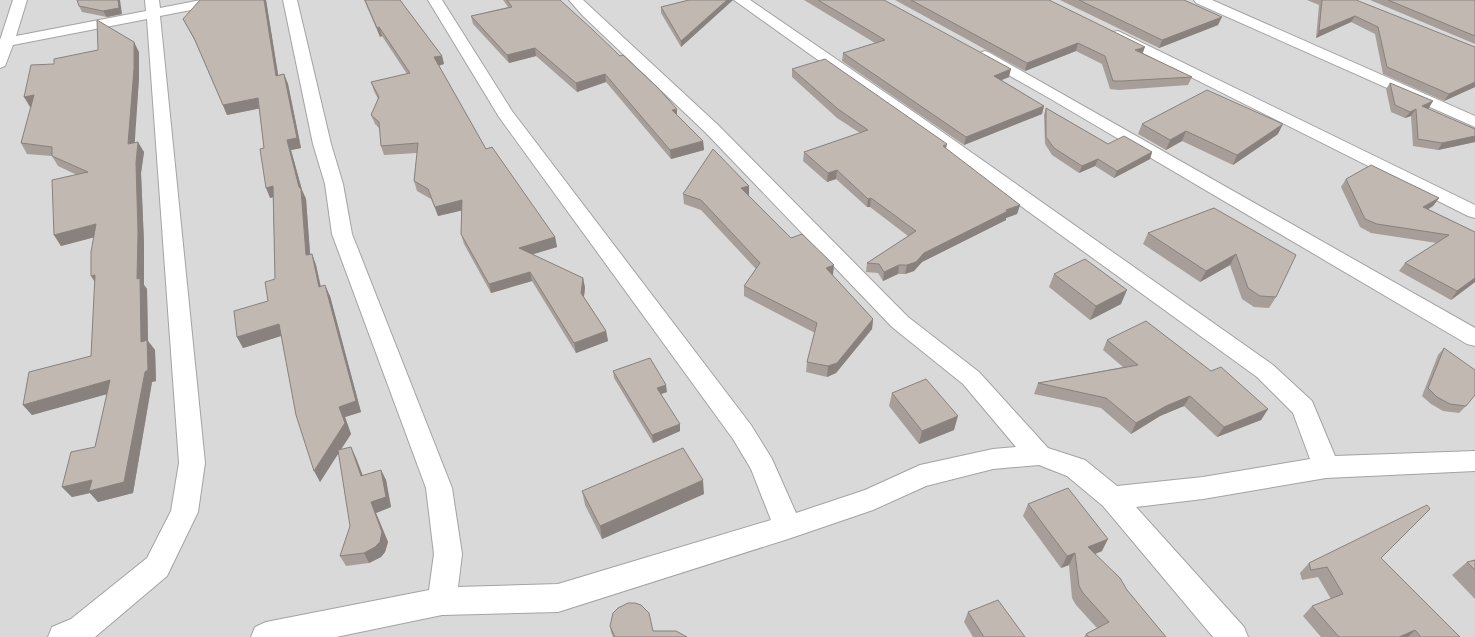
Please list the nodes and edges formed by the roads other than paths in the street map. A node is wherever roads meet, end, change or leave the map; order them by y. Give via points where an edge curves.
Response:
1 (20, 0) edge
2 (222, 0) edge
3 (290, 0) edge
4 (435, 0) edge
5 (576, 0) edge
6 (741, 0) edge
7 (1201, 0) edge
8 (153, 6) edge
9 (1101, 27) edge
10 (7, 42) junction
11 (972, 49) edge
12 (0, 63) edge
13 (1475, 122) edge
14 (1475, 212) edge
15 (1475, 338) edge
16 (1039, 455) junction
17 (1475, 461) edge
18 (1326, 467) junction
19 (1112, 498) junction
20 (788, 527) junction
21 (442, 601) junction
22 (63, 637) edge
23 (266, 637) edge
24 (1233, 637) edge

1 - 10 street
2 - 8 street
3 - 21 street via 322,144 334,184 342,234 439,488 448,554
4 - 20 street via 505,113 742,432 763,466
5 - 16 street via 712,129 900,322 971,378
6 - 18 street via 1266,371 1302,408
7 - 13 street
8 - 10 street
8 - 22 street via 192,463 184,512 157,567 82,629
9 - 14 street
10 - 12 street
11 - 15 street
16 - 19 street via 1076,468
16 - 20 street via 993,459 920,476 873,499
17 - 18 street
18 - 19 street via 1203,488
19 - 24 street
20 - 21 street via 558,598
21 - 23 street

